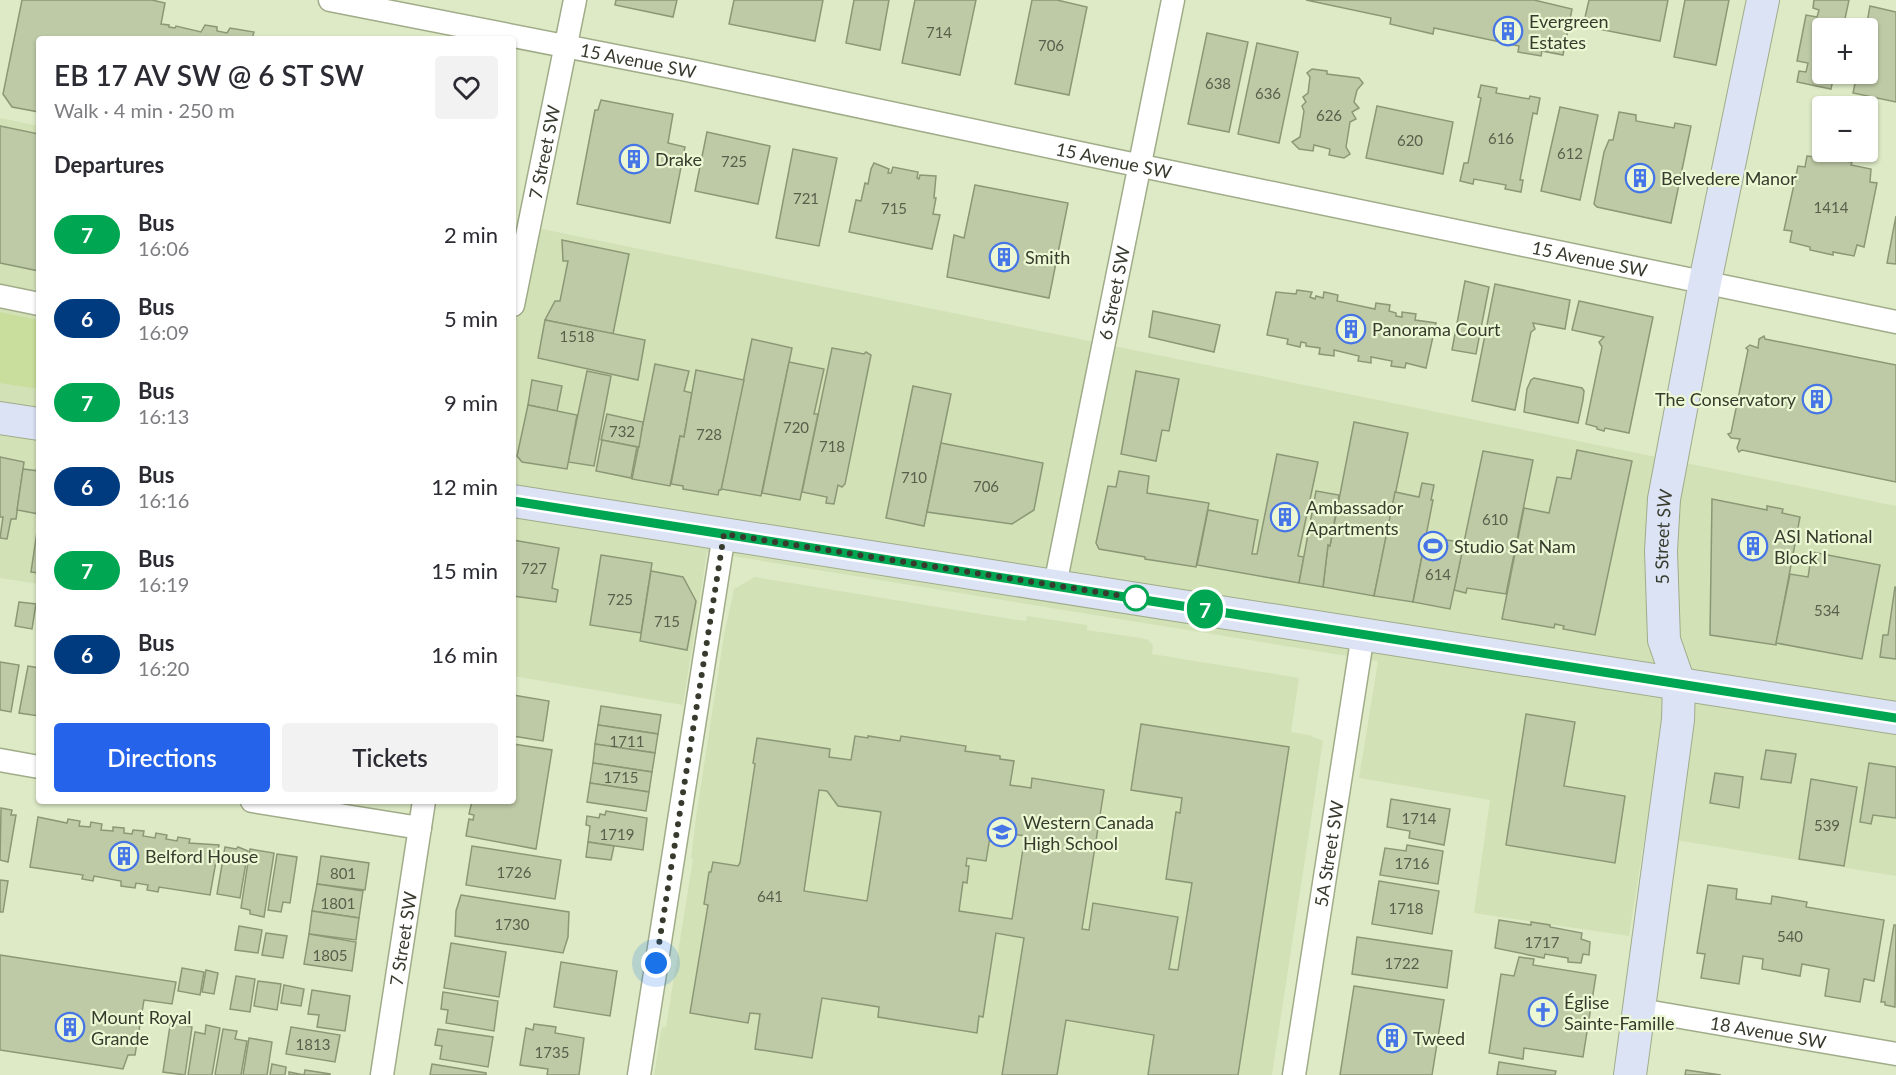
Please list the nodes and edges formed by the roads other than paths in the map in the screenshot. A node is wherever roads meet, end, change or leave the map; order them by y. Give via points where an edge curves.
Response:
1 (330, 0) edge
2 (575, 0) edge
3 (1173, 0) edge
4 (1763, 0) edge
5 (515, 36) edge
6 (516, 36) edge
7 (566, 46) junction
8 (1139, 166) junction
9 (1705, 282) junction
10 (516, 290) edge
11 (0, 296) edge
12 (36, 303) edge
13 (1896, 322) edge
14 (0, 418) edge
15 (36, 424) edge
16 (516, 501) edge
17 (724, 534) junction
18 (1055, 585) junction
19 (1363, 634) junction
20 (1679, 683) junction
21 (1896, 718) edge
22 (0, 760) edge
23 (36, 766) edge
24 (271, 804) edge
25 (424, 804) edge
26 (420, 828) junction
27 (1640, 1010) junction
28 (1896, 1054) edge
29 (382, 1075) edge
30 (639, 1075) edge
31 (1294, 1075) edge
32 (1630, 1075) edge

1 - 5 street, 15 Avenue SW
2 - 7 street, 7 Street SW
3 - 8 street, 6 Street SW
4 - 9 main road, 5 Street SW
6 - 7 street, 15 Avenue SW
7 - 8 street, 15 Avenue SW
7 - 10 street, 7 Street SW
8 - 9 street, 15 Avenue SW
8 - 18 street, 6 Street SW
9 - 13 street, 15 Avenue SW
9 - 20 main road, 5 Street SW via 1664,499 1664,640
11 - 12 street
14 - 15 main road
16 - 17 main road
17 - 18 main road
17 - 30 street
18 - 19 main road
19 - 20 main road
19 - 31 street, 5A Street SW
20 - 21 main road
20 - 27 main road, 5 Street SW via 1678,730
22 - 23 street
24 - 26 street
25 - 26 street, 7 Street SW
26 - 29 street, 7 Street SW
27 - 28 street, 18 Avenue SW
27 - 32 main road, 5 Street SW

